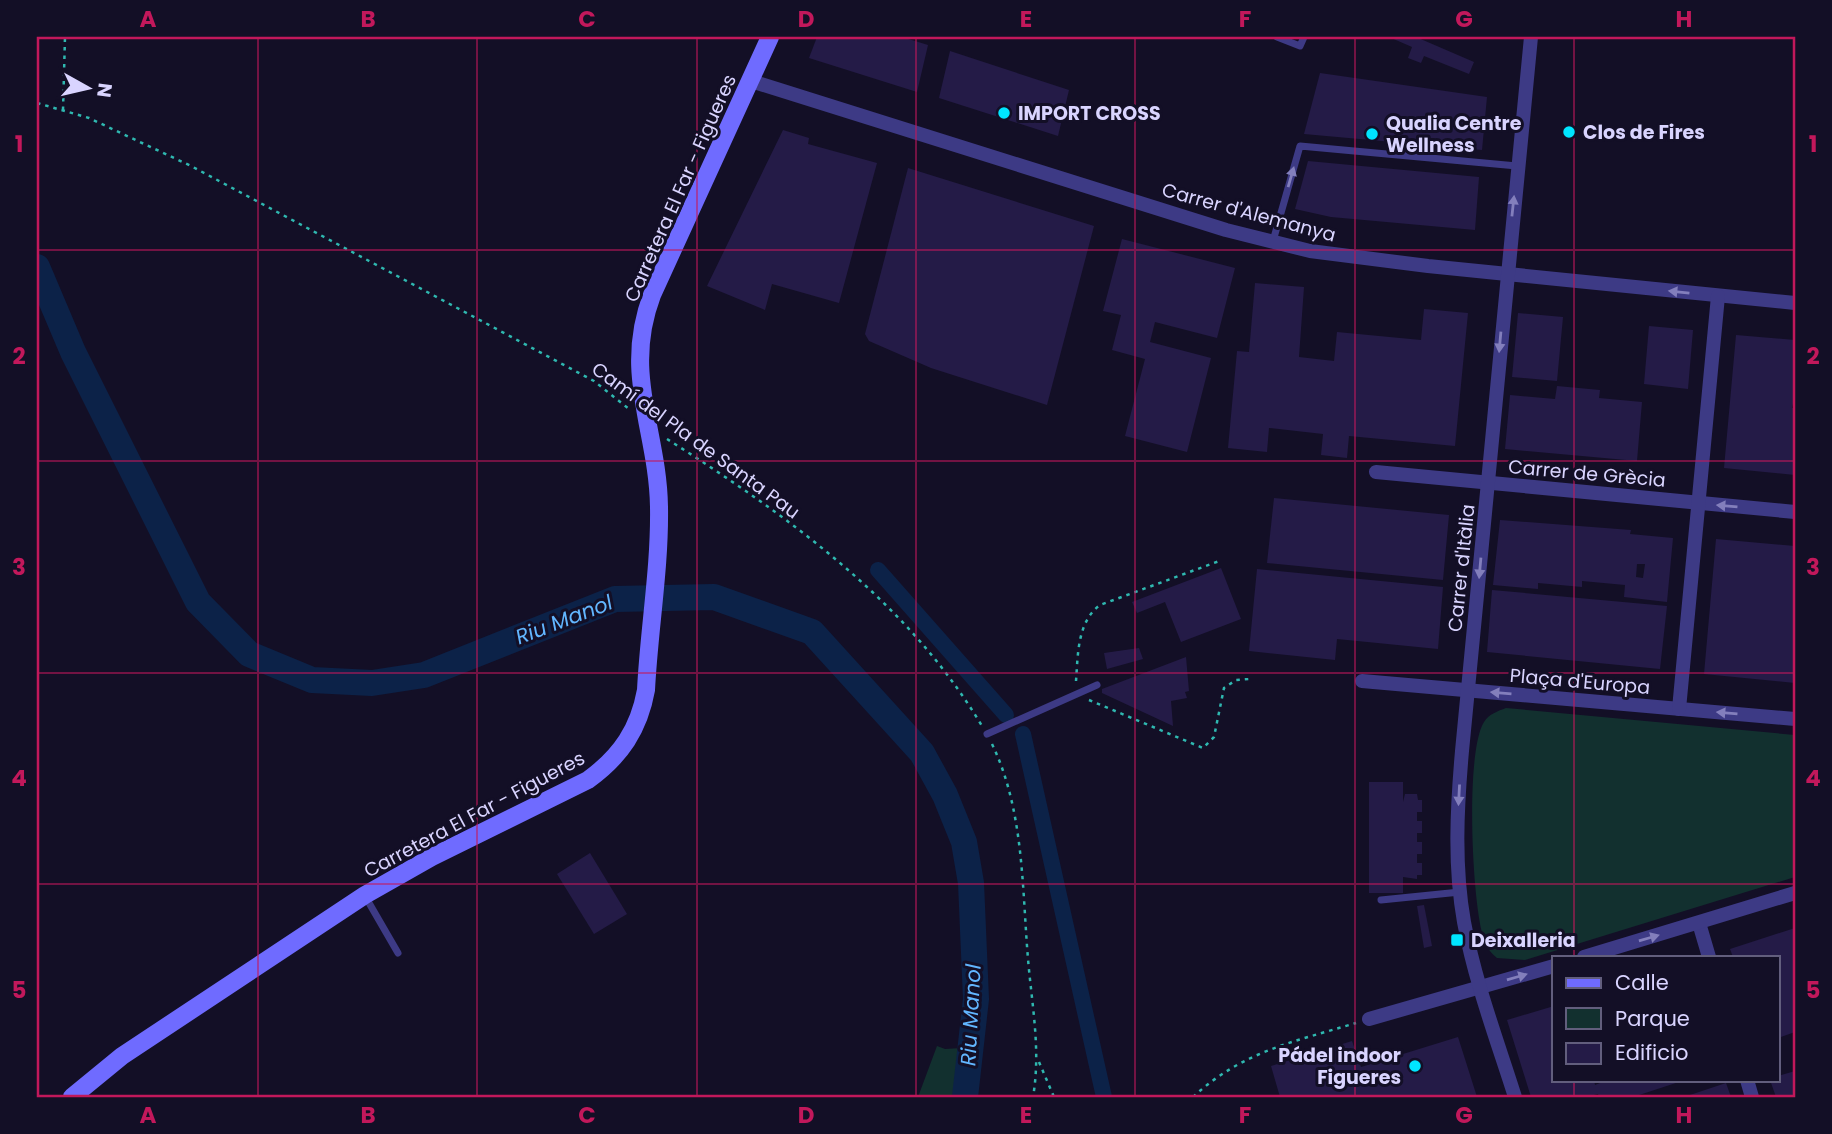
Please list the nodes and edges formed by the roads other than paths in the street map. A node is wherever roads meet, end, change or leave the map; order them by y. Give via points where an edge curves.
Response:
1 (770, 37) edge
2 (1277, 37) edge
3 (1304, 37) edge
4 (1531, 37) edge
5 (751, 81) junction
6 (1517, 166) junction
7 (1273, 242) junction
8 (1506, 274) junction
9 (1718, 296) junction
10 (1795, 303) edge
11 (1376, 472) dead end
12 (1489, 483) junction
13 (1699, 503) junction
14 (1795, 512) edge
15 (1362, 681) dead end
16 (1097, 685) dead end
17 (1469, 690) junction
18 (1679, 709) junction
19 (1795, 719) edge
20 (987, 734) road end
21 (1460, 892) junction
22 (1795, 893) edge
23 (365, 895) junction
24 (1381, 900) dead end
25 (1699, 923) junction
26 (398, 953) dead end
27 (1587, 956) edge
28 (1709, 956) edge
29 (1552, 967) edge
30 (1480, 988) junction
31 (1369, 1019) road end
32 (72, 1097) edge
33 (1515, 1097) edge

1 - 5 street, Carretera El Far - Figueres
2 - 3 lane via 1300,46
4 - 6 street, Carrer d'Itàlia
5 - 7 street, Carrer d'Alemanya
5 - 23 street, Carretera El Far - Figueres via 645,313 639,356 658,486 659,537 646,684 642,712 631,737 605,768 564,794 432,857
7 -> 6 lane via 1300,146
8 -> 6 street, Carrer d'Itàlia
7 - 8 street, Carrer d'Alemanya via 1353,258
9 -> 8 street, Carrer d'Alemanya
8 -> 12 street, Carrer d'Itàlia
9 - 10 street, Carrer d'Alemanya
9 - 13 street
11 - 12 street, Carrer de Grècia
12 - 13 street, Carrer de Grècia
12 -> 17 street, Carrer d'Itàlia
14 -> 13 street, Carrer de Grècia
13 - 18 street
15 - 17 street, Plaça d'Europa
16 - 20 lane
18 -> 17 street, Plaça d'Europa
17 -> 21 street, Carrer d'Itàlia via 1457,823
19 -> 18 street, Plaça d'Europa
21 - 24 lane
21 - 30 street, Carrer d'Itàlia
22 - 25 street
23 - 26 lane
23 - 32 street, Carretera El Far - Figueres via 122,1056
27 -> 25 street
25 - 28 street
30 -> 29 street
30 - 31 street
30 - 33 street, Carrer d'Itàlia

